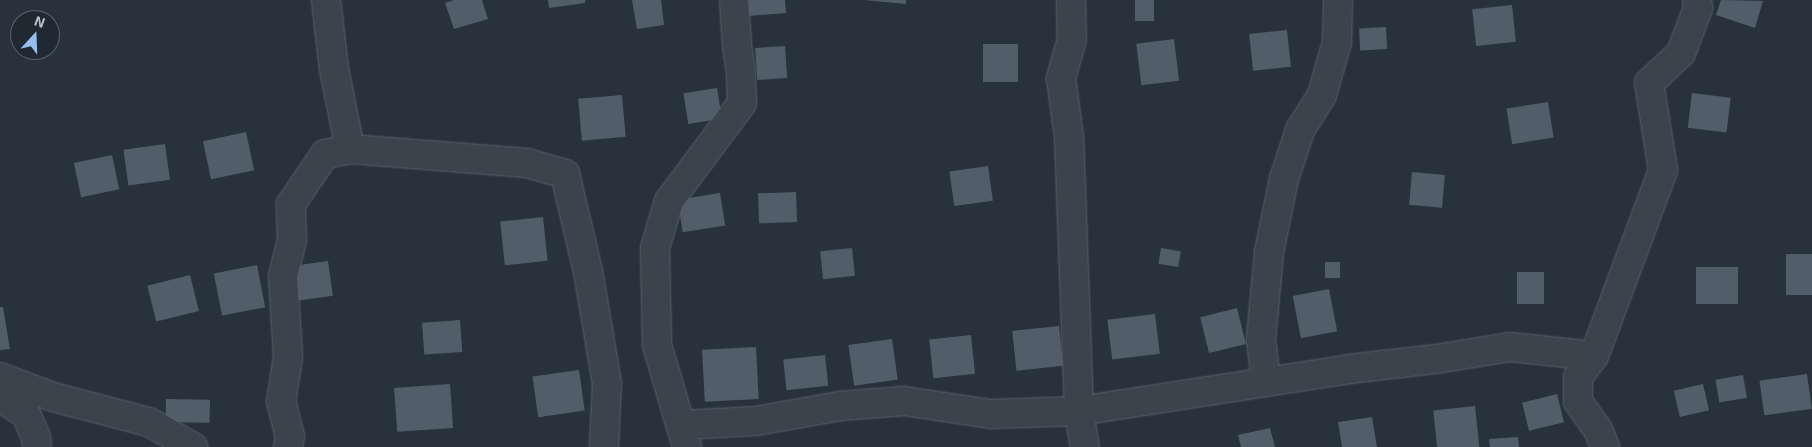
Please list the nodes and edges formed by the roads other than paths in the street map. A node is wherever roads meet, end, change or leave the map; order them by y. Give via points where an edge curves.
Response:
1 (326, 0) edge
2 (734, 0) edge
3 (1071, 0) edge
4 (1338, 0) edge
5 (1697, 0) edge
6 (350, 149) junction
7 (1594, 356) junction
8 (0, 377) edge
9 (1266, 382) junction
10 (0, 396) edge
11 (1079, 411) junction
12 (684, 436) edge
13 (37, 447) edge
14 (194, 447) edge
15 (288, 447) edge
16 (604, 447) edge
17 (1085, 447) edge
18 (1605, 447) edge

1 - 6 street via 334,69
2 - 12 street via 742,103 669,201 655,248 657,345
3 - 11 street via 1072,39 1061,78 1069,137
4 - 9 street via 1337,42 1322,95 1300,130 1268,252 1261,339
5 - 7 street via 1698,8 1681,53 1649,83 1663,170
6 - 15 street via 325,154 291,204 292,240 283,276 288,358 281,402 290,437
6 - 16 street via 527,163 565,174 588,271 607,383
7 - 9 street via 1510,347
7 - 18 street via 1578,376 1578,401 1598,430
8 - 14 street via 53,397 149,422
9 - 11 street
10 - 13 street via 26,414
11 - 12 street via 991,414 904,401 840,406
11 - 17 street

